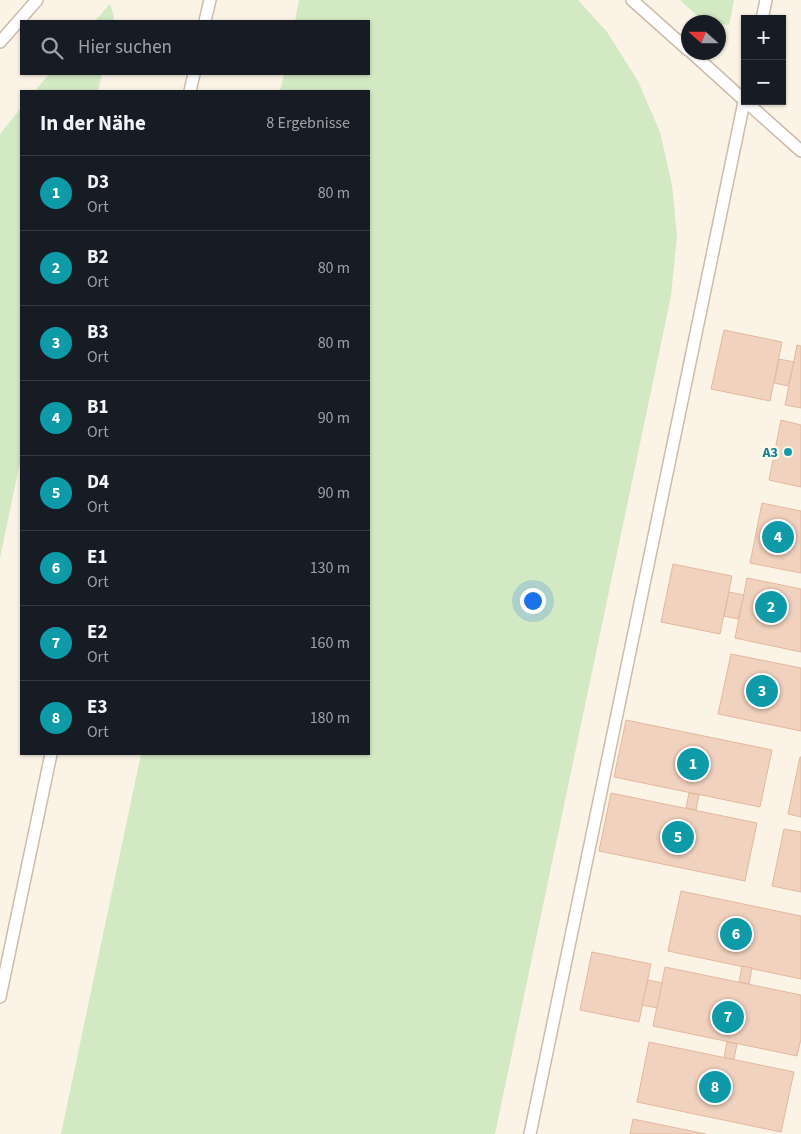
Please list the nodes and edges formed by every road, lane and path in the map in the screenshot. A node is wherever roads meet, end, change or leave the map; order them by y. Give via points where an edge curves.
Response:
1 (37, 0) edge
2 (210, 0) edge
3 (632, 0) edge
4 (766, 0) edge
5 (763, 15) edge
6 (205, 20) edge
7 (0, 42) edge
8 (681, 43) edge
9 (700, 60) edge
10 (194, 75) edge
11 (190, 90) edge
12 (741, 96) edge
13 (744, 105) edge
14 (750, 105) edge
15 (801, 151) edge
16 (51, 755) edge
17 (0, 997) edge
18 (530, 1134) edge

1 - 7 lane
2 - 6 lane
3 - 8 lane
4 - 5 lane
9 - 12 lane
10 - 11 lane
13 - 18 lane
14 - 15 lane
16 - 17 lane

